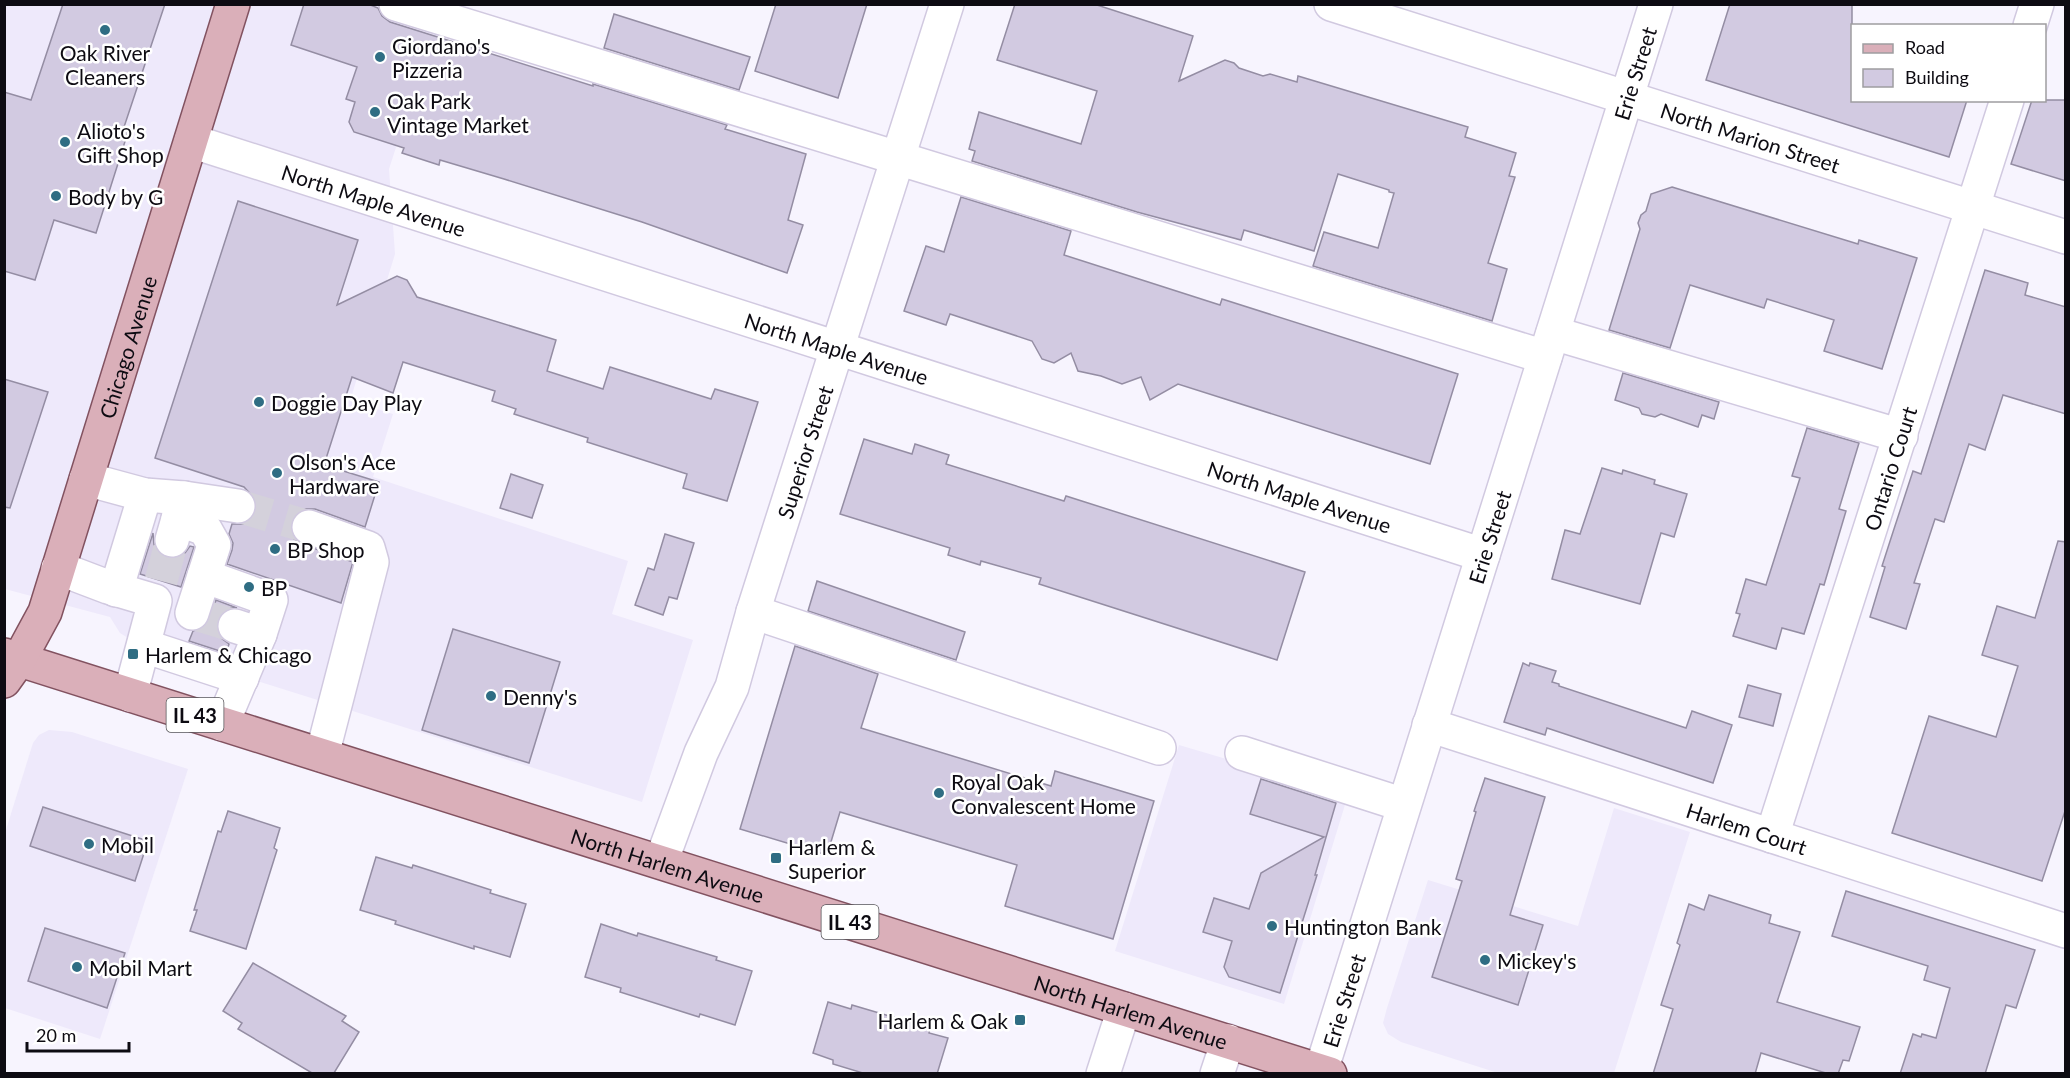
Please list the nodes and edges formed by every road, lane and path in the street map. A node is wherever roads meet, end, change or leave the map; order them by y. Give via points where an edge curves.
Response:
1 (233, 4) edge
2 (396, 4) edge
3 (947, 4) edge
4 (1331, 4) edge
5 (1656, 4) edge
6 (2037, 4) edge
7 (2032, 24) edge
8 (1626, 98) junction
9 (2006, 102) edge
10 (191, 141) junction
11 (898, 158) junction
12 (1974, 208) junction
13 (2066, 237) edge
14 (1549, 345) junction
15 (837, 348) junction
16 (1901, 436) junction
17 (86, 479) junction
18 (145, 495) junction
19 (238, 506) tunnel mouth
20 (178, 519) junction
21 (309, 527) tunnel mouth
22 (1483, 555) junction
23 (58, 568) junction
24 (204, 576) junction
25 (116, 590) junction
26 (158, 591) junction
27 (753, 612) junction
28 (144, 646) junction
29 (9, 665) edge
30 (242, 678) junction
31 (130, 695) junction
32 (222, 724) junction
33 (1429, 726) junction
34 (1159, 748) dead end
35 (1242, 753) dead end
36 (322, 755) junction
37 (1404, 804) junction
38 (1772, 836) junction
39 (661, 862) junction
40 (2066, 931) edge
41 (1124, 1008) junction
42 (1228, 1041) junction
43 (1326, 1072) edge
44 (1103, 1074) edge
45 (1217, 1074) edge

1 - 10 main road, Chicago Avenue
2 - 11 street
3 - 11 street, Superior Street
4 - 8 street, North Marion Street
5 - 8 street, Erie Street
6 - 7 street
8 - 12 street, North Marion Street
8 - 14 street, Erie Street
9 - 12 street, Ontario Court
10 - 15 street, North Maple Avenue
10 - 17 main road, Chicago Avenue
11 - 14 street
11 - 15 street, Superior Street
12 - 13 street, North Marion Street
12 - 16 street, Ontario Court
14 - 16 street
14 - 22 street, Erie Street
15 - 22 street, North Maple Avenue
15 - 27 street, Superior Street
16 - 38 street, Ontario Court
17 - 18 street
17 - 23 main road, Chicago Avenue
18 - 20 street
18 - 25 street
19 - 20 street
20 - 24 street via 205,530 214,545
21 - 36 street via 368,548 372,562
22 - 33 street, Erie Street
23 - 25 street
23 - 29 main road, Chicago Avenue via 45,612
24 - 26 street via 195,614
24 - 30 street via 271,600 247,630
25 - 26 street
26 - 28 street
27 - 34 street
27 - 39 street, Superior Street via 732,687 701,753
28 - 30 street
28 - 31 street
29 - 31 main road, North Harlem Avenue / IL 43
30 - 32 street
31 - 32 main road, North Harlem Avenue / IL 43
32 - 36 main road, North Harlem Avenue / IL 43
33 - 37 street, Erie Street
33 - 38 street, Harlem Court
35 - 37 street
36 - 39 main road, North Harlem Avenue / IL 43
37 - 43 street, Erie Street
38 - 40 street, Harlem Court
39 - 41 main road, North Harlem Avenue / IL 43
41 - 42 main road, North Harlem Avenue / IL 43
41 - 44 street
42 - 43 main road, North Harlem Avenue / IL 43
42 - 45 street

